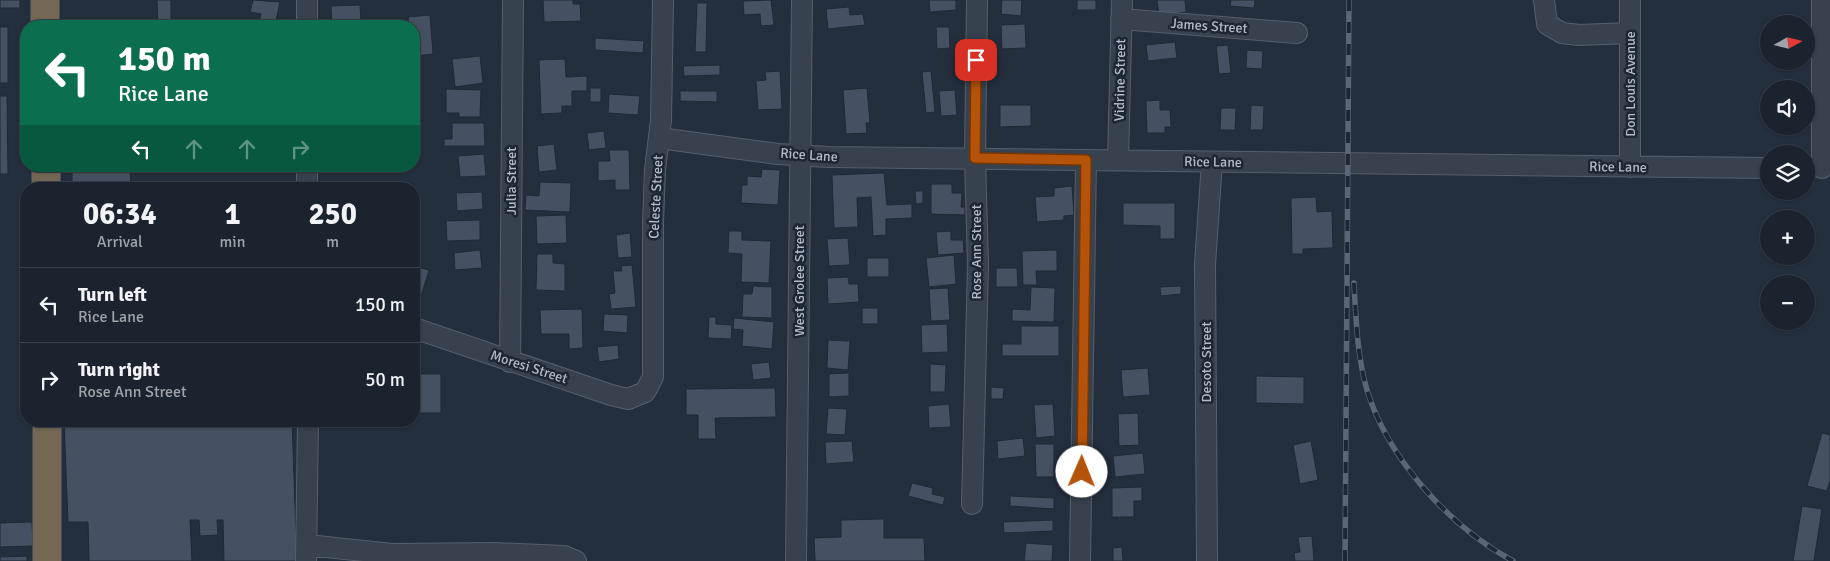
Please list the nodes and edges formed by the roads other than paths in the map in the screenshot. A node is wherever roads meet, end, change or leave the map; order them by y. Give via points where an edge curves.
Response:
1 (45, 0) edge
2 (307, 0) edge
3 (513, 0) edge
4 (663, 0) edge
5 (802, 0) edge
6 (977, 0) edge
7 (1544, 0) edge
8 (1630, 0) edge
9 (1822, 0) edge
10 (1122, 10) edge
11 (45, 20) edge
12 (307, 20) edge
13 (1297, 32) dead end
14 (1630, 32) junction
15 (659, 138) junction
16 (800, 155) junction
17 (975, 158) junction
18 (1086, 160) junction
19 (1118, 160) junction
20 (1212, 162) junction
21 (1630, 167) junction
22 (1760, 168) edge
23 (1819, 168) edge
24 (420, 330) edge
25 (510, 362) junction
26 (645, 392) joint
27 (47, 427) edge
28 (308, 427) edge
29 (972, 504) dead end
30 (306, 553) edge
31 (48, 561) edge
32 (576, 561) edge
33 (796, 561) edge
34 (1080, 561) edge
35 (1207, 561) edge

1 - 11 highway
2 - 12 street
3 - 25 street, Julia Street
4 - 15 street, Celeste Street
5 - 16 street, West Grolee Street
6 - 17 street, Rose Ann Street
7 - 14 street via 1547,24 1562,33
8 - 14 street, Don Louis Avenue
9 - 23 street
10 - 13 street, James Street
10 - 19 street, Vidrine Street
14 - 21 street, Don Louis Avenue
15 - 16 street, Rice Lane
15 - 26 street, Celeste Street via 653,222 653,377
16 - 17 street, Rice Lane
16 - 33 street, West Grolee Street
17 - 18 street, Rice Lane
17 - 29 street, Rose Ann Street via 978,264
18 - 19 street, Rice Lane
18 - 34 street
19 - 20 street, Rice Lane
20 - 21 street, Rice Lane
20 - 35 street, Desoto Street via 1205,264
21 - 22 street, Rice Lane
24 - 25 street, Moresi Street
25 - 26 street, Moresi Street via 628,399
27 - 31 highway
28 - 30 street
30 - 32 street via 495,552 564,556

